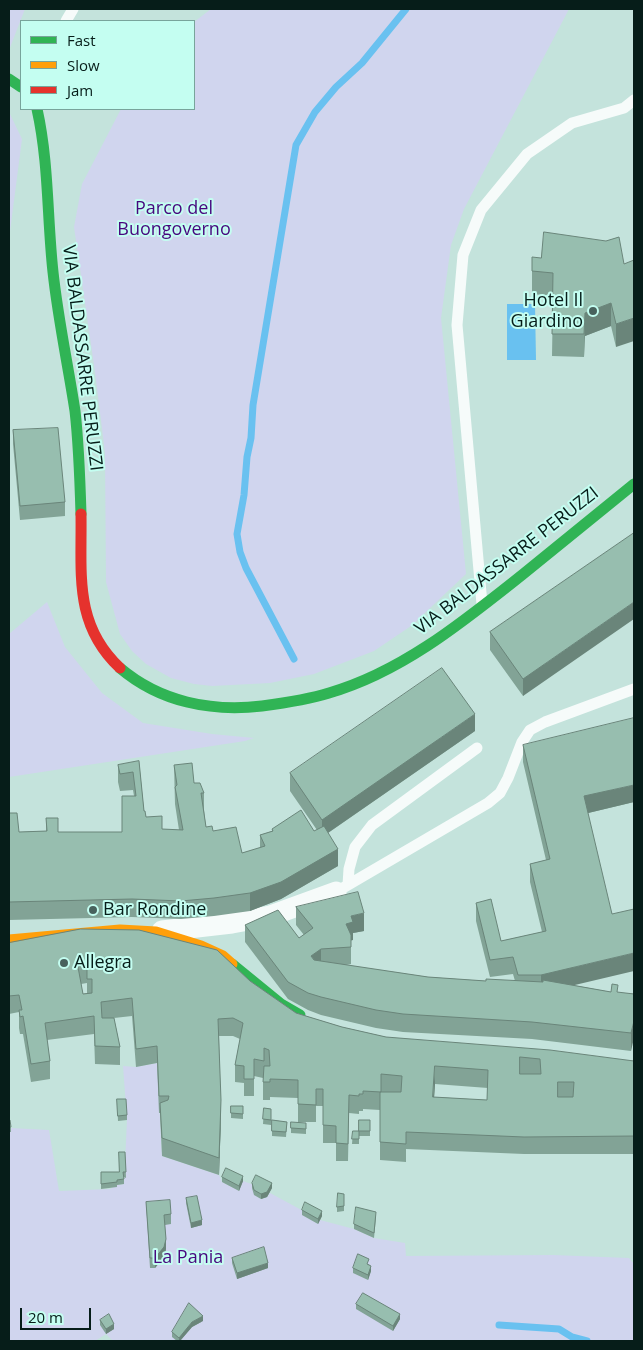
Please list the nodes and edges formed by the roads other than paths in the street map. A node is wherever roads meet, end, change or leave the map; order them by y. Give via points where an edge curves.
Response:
1 (73, 9) edge
2 (67, 20) edge
3 (9, 79) edge
4 (20, 85) edge
5 (634, 100) edge
6 (38, 110) edge
7 (634, 484) edge
8 (483, 607) junction
9 (634, 689) edge
10 (477, 748) dead end
11 (342, 888) junction
12 (156, 932) junction
13 (9, 940) edge
14 (308, 1019) edge

1 - 2 lane
3 - 4 street
5 - 8 lane via 624,108 572,123 527,154 481,210 463,255 457,325
6 - 8 street, VIA BALDASSARRE PERUZZI via 44,147 54,286 68,362 79,455 83,601 88,624 114,664 149,689 177,700 216,707 277,705 309,700 366,680 424,648
7 - 8 street, VIA BALDASSARRE PERUZZI
9 - 11 lane via 530,730 500,792 488,803
10 - 11 lane via 372,825 355,847
11 - 12 street via 270,916
12 - 13 street via 120,930
12 - 14 street via 223,956 281,1004

